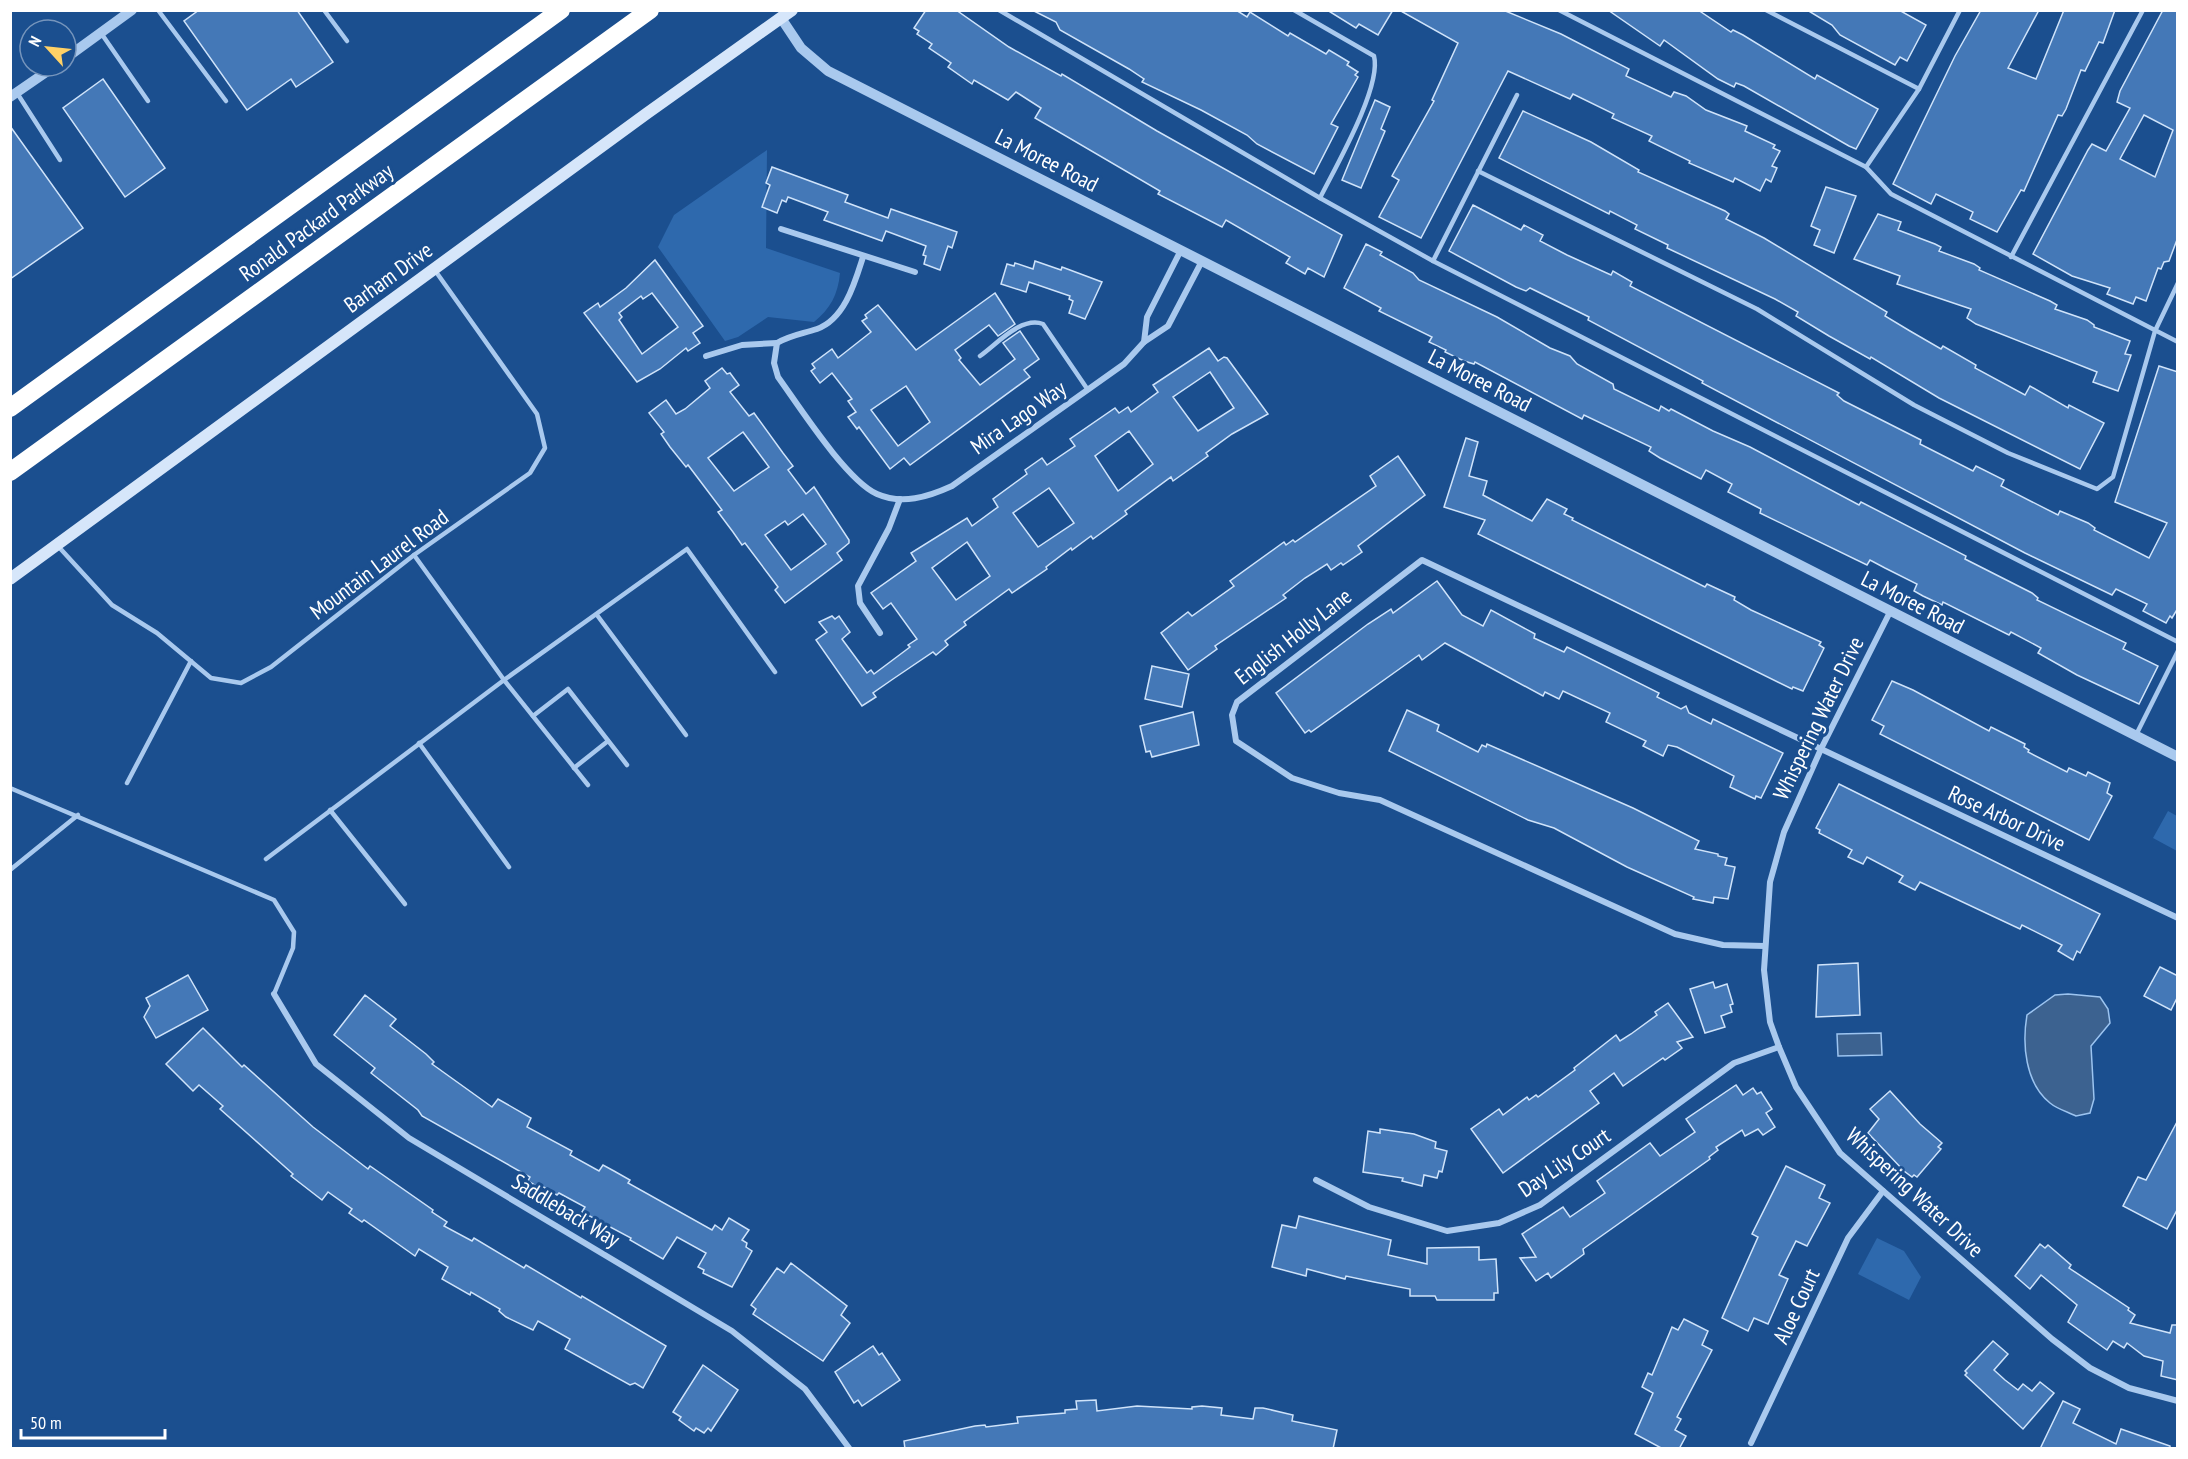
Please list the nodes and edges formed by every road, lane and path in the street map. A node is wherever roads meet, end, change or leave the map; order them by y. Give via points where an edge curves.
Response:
1 (132, 10) edge
2 (158, 10) edge
3 (324, 10) edge
4 (561, 10) edge
5 (650, 10) edge
6 (999, 10) edge
7 (1294, 10) edge
8 (1307, 10) edge
9 (1559, 10) edge
10 (1766, 10) edge
11 (1960, 10) edge
12 (2142, 10) edge
13 (786, 14) edge
14 (1303, 16) junction
15 (101, 33) junction
16 (347, 41) dead end
17 (78, 49) edge
18 (37, 78) edge
19 (1919, 88) junction
20 (1517, 94) dead end
21 (14, 95) edge
22 (148, 101) dead end
23 (226, 101) dead end
24 (60, 160) dead end
25 (1866, 167) junction
26 (1478, 171) junction
27 (1320, 198) junction
28 (781, 229) dead end
29 (1182, 249) junction
30 (863, 256) junction
31 (2011, 257) junction
32 (1203, 260) junction
33 (1434, 261) junction
34 (434, 269) junction
35 (915, 272) dead end
36 (2178, 283) edge
37 (2155, 331) junction
38 (1144, 342) junction
39 (2178, 342) edge
40 (777, 344) junction
41 (706, 356) dead end
42 (980, 356) dead end
43 (1088, 390) junction
44 (10, 408) edge
45 (10, 472) edge
46 (900, 499) junction
47 (57, 545) junction
48 (414, 555) junction
49 (10, 579) edge
50 (1890, 612) junction
51 (597, 615) junction
52 (880, 633) dead end
53 (2178, 642) edge
54 (2178, 651) edge
55 (192, 661) junction
56 (775, 672) dead end
57 (504, 680) junction
58 (533, 716) junction
59 (686, 735) dead end
60 (2135, 736) junction
61 (608, 741) junction
62 (418, 743) junction
63 (1821, 749) junction
64 (2178, 757) edge
65 (627, 765) dead end
66 (574, 768) junction
67 (127, 783) dead end
68 (588, 785) dead end
69 (10, 788) edge
70 (330, 810) junction
71 (78, 814) junction
72 (266, 859) dead end
73 (509, 867) dead end
74 (10, 870) edge
75 (405, 904) dead end
76 (2178, 918) edge
77 (1766, 946) junction
78 (274, 994) joint
79 (1779, 1047) junction
80 (1316, 1180) dead end
81 (1883, 1191) junction
82 (2178, 1401) edge
83 (1751, 1443) dead end
84 (849, 1449) edge

1 - 15 street
2 - 23 lane
3 - 16 lane
4 - 44 highway, Ronald Packard Parkway
5 - 45 highway, Ronald Packard Parkway
6 - 27 lane
7 - 14 lane
8 - 14 lane
9 - 25 lane
10 - 19 lane
11 - 19 lane
12 - 31 lane
13 - 29 street, La Moree Road via 801,48 828,71
13 - 34 main road, Barham Drive
14 - 27 lane via 1374,56 1377,67 1357,125
15 - 17 street
15 - 22 lane
18 - 21 street
19 - 25 lane
20 - 26 lane
21 - 24 lane
25 - 31 lane via 1891,194
26 - 33 lane
26 - 37 lane via 1758,309 1914,405 2008,453 2097,489 2114,477
27 - 33 lane
28 - 30 street
29 - 32 street, La Moree Road
29 - 38 street via 1147,317
30 - 35 street
30 - 40 street via 852,292 835,315 818,329 792,334
31 - 37 lane
32 - 38 street, Mira Lago Way via 1168,326
32 - 50 street, La Moree Road
33 - 53 lane
34 - 47 main road, Barham Drive
34 - 48 lane, Mountain Laurel Road via 537,414 545,448 530,473
36 - 37 lane
37 - 39 lane
38 - 43 street, Mira Lago Way via 1124,364
40 - 41 street via 742,345
40 - 46 street, Mira Lago Way via 777,377 853,475 876,493
42 - 43 lane via 1034,321 1043,324
43 - 46 street, Mira Lago Way via 952,486 928,498
46 - 52 street via 858,586 860,603
47 - 49 main road, Barham Drive
47 - 55 lane, Mountain Laurel Road via 112,605
48 - 55 lane, Mountain Laurel Road via 271,667 241,683 211,678
48 - 57 lane
50 - 60 street, La Moree Road
50 - 63 street, Whispering Water Drive
51 - 56 lane via 687,549
51 - 57 lane
51 - 59 lane
54 - 60 lane
55 - 67 lane
57 - 58 lane
57 - 62 lane
58 - 61 lane via 568,689
58 - 66 lane
60 - 64 street, La Moree Road
61 - 65 lane
61 - 66 lane
62 - 70 lane
62 - 73 lane
63 - 76 street, Rose Arbor Drive
63 - 77 street, Whispering Water Drive via 1784,832 1770,882
63 - 77 street, English Holly Lane via 1422,560 1237,702 1232,715 1236,741 1292,778 1339,793 1380,800 1675,934 1722,945
66 - 68 lane
69 - 71 lane
70 - 72 lane
70 - 75 lane
71 - 74 lane
71 - 78 lane via 274,900 294,932 293,948
77 - 79 street, Whispering Water Drive via 1764,970 1770,1022
78 - 84 street, Saddleback Way via 316,1064 409,1138 732,1330 805,1389
79 - 80 street, Day Lily Court via 1734,1063 1540,1204 1499,1223 1447,1231 1369,1207
79 - 81 street, Whispering Water Drive via 1796,1087 1840,1153
81 - 82 street, Whispering Water Drive via 2090,1368 2129,1388
81 - 83 street, Aloe Court via 1848,1238

